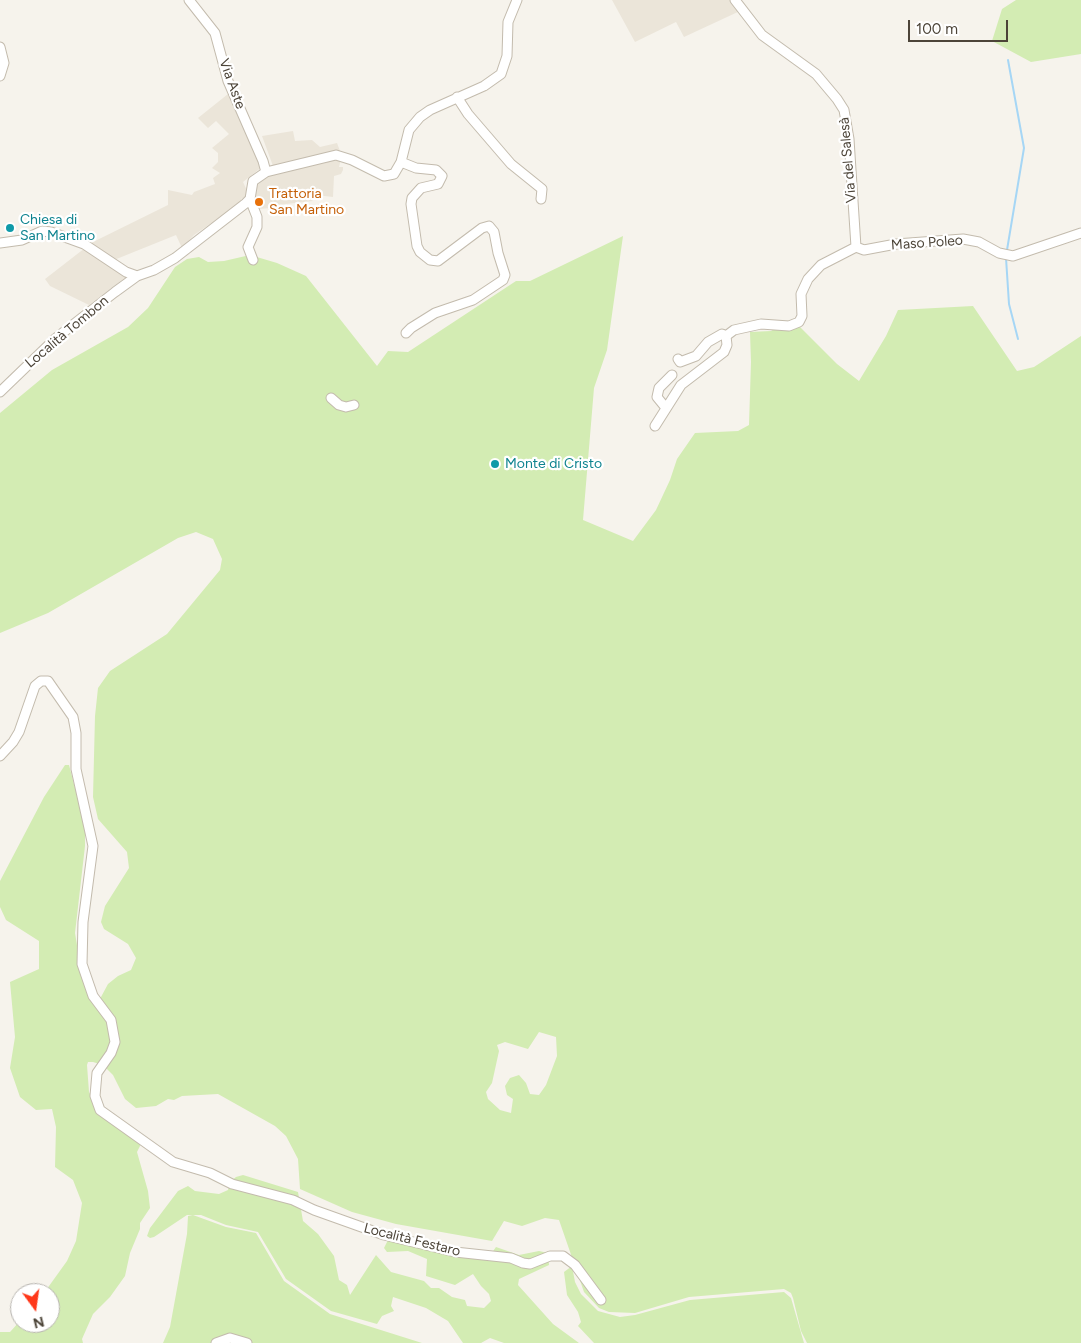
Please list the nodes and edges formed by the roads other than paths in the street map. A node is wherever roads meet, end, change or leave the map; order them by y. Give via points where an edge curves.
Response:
1 (189, 0) edge
2 (517, 0) edge
3 (735, 0) edge
4 (0, 47) edge
5 (0, 76) edge
6 (457, 97) junction
7 (401, 162) junction
8 (266, 172) junction
9 (250, 199) junction
10 (541, 199) dead end
11 (1081, 233) edge
12 (0, 242) edge
13 (856, 247) junction
14 (253, 260) dead end
15 (137, 276) junction
16 (406, 333) dead end
17 (726, 336) junction
18 (678, 360) dead end
19 (672, 375) dead end
20 (0, 392) edge
21 (331, 398) dead end
22 (354, 405) dead end
23 (666, 408) junction
24 (654, 426) dead end
25 (0, 756) edge
26 (601, 1300) dead end
27 (216, 1343) edge
28 (247, 1343) edge

1 - 8 street, Via Aste via 215,33 228,81
2 - 6 street via 508,22 506,62 501,74 484,86
3 - 13 street, Via del Salesà via 762,35 816,74 844,110
4 - 5 street via 4,63
6 - 7 street via 420,117 409,130
6 - 10 street via 511,164 542,189
7 - 8 street via 389,176 336,155
7 - 16 street via 416,168 436,170 442,176 438,184 421,188 412,198 420,252 430,260 438,261 489,226 494,232 505,271 503,280 486,292 465,305 435,313
8 - 9 street via 254,181
9 - 14 street via 257,217 257,227 248,247
9 - 15 street via 174,258
11 - 13 street, Maso Poleo via 1013,256 963,239 864,250
12 - 15 street via 15,242 42,231 51,232 84,244
13 - 17 street via 821,265 808,278 801,294 802,316 799,322 789,326 757,325 734,330
15 - 20 street, Località Tombon via 56,338
17 - 18 street via 722,334 708,342 696,356
17 - 23 street via 724,352 689,378
19 - 23 street via 659,388 657,397
21 - 22 street via 339,405
23 - 24 street
25 - 26 street, Località Festaro via 19,732 35,686 41,681 48,681 73,717 76,769 93,846 83,922 82,964 93,996 111,1020 115,1042 111,1053 96,1072 97,1105 107,1116 173,1162 404,1240 530,1264 550,1256 563,1256 575,1265
27 - 28 street via 230,1338

